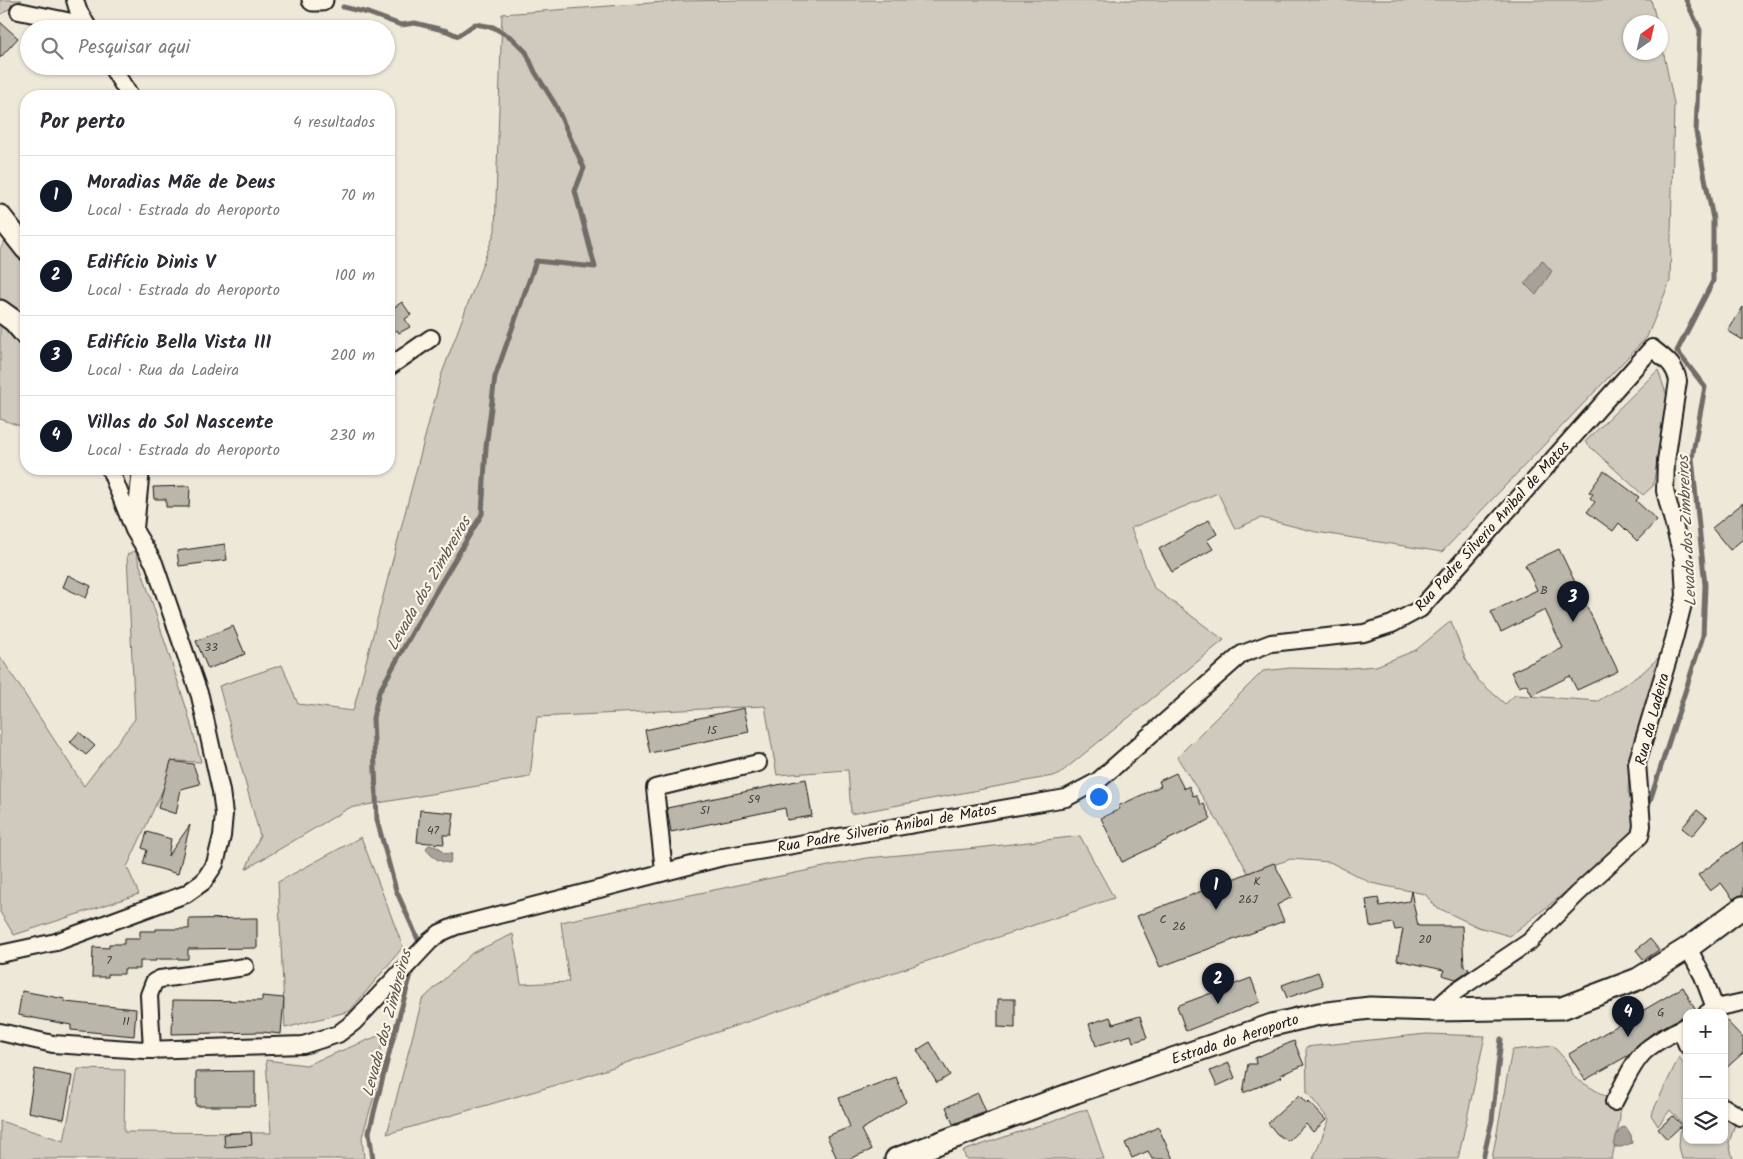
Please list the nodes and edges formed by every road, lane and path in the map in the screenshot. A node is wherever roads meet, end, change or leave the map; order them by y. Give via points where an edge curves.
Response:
1 (75, 0) edge
2 (313, 0) edge
3 (322, 0) edge
4 (19, 11) dead end
5 (58, 20) edge
6 (84, 20) edge
7 (117, 75) edge
8 (126, 90) edge
9 (0, 216) edge
10 (20, 241) edge
11 (0, 311) edge
12 (20, 328) edge
13 (431, 338) dead end
14 (1652, 348) joint
15 (395, 363) edge
16 (112, 475) edge
17 (140, 475) edge
18 (134, 530) junction
19 (758, 763) dead end
20 (664, 871) junction
21 (1743, 907) edge
22 (1688, 948) junction
23 (0, 954) edge
24 (244, 967) dead end
25 (1743, 1002) edge
26 (1711, 1009) edge
27 (1718, 1009) edge
28 (1435, 1010) junction
29 (1683, 1028) edge
30 (0, 1032) edge
31 (152, 1050) junction
32 (1614, 1102) dead end
33 (1728, 1110) edge
34 (1743, 1117) edge
35 (896, 1159) edge

1 - 6 street
2 - 3 main road
4 - 5 street
7 - 8 street
9 - 10 main road
11 - 12 main road
13 - 15 street
14 - 20 street, Rua Padre Silverio Anibal de Matos via 1420,609 1392,624 1364,632 1272,643 1242,654 1098,781 1066,798 742,854
14 - 28 street, Rua da Ladeira via 1676,370 1678,382 1666,461 1665,491 1682,559 1685,596 1637,763 1640,836 1529,942 1456,991
16 - 18 street
17 - 18 street
18 - 23 street via 154,563 200,696 224,814 214,864 203,882 186,894 56,942
19 - 20 street via 655,788
20 - 31 street, Rua Padre Silverio Anibal de Matos via 440,933 354,1022 338,1034 321,1040 302,1045
21 - 22 main road, Estrada do Aeroporto
22 - 26 street via 1703,976
22 - 28 main road, Estrada do Aeroporto via 1638,979 1562,1008
24 - 31 street via 154,982 149,995
25 - 27 street
28 - 35 main road, Estrada do Aeroporto via 1370,1008 1319,1014 1272,1025 1045,1103
29 - 32 street via 1644,1052
30 - 31 street, Rua Padre Silverio Anibal de Matos via 53,1044
33 - 34 street

